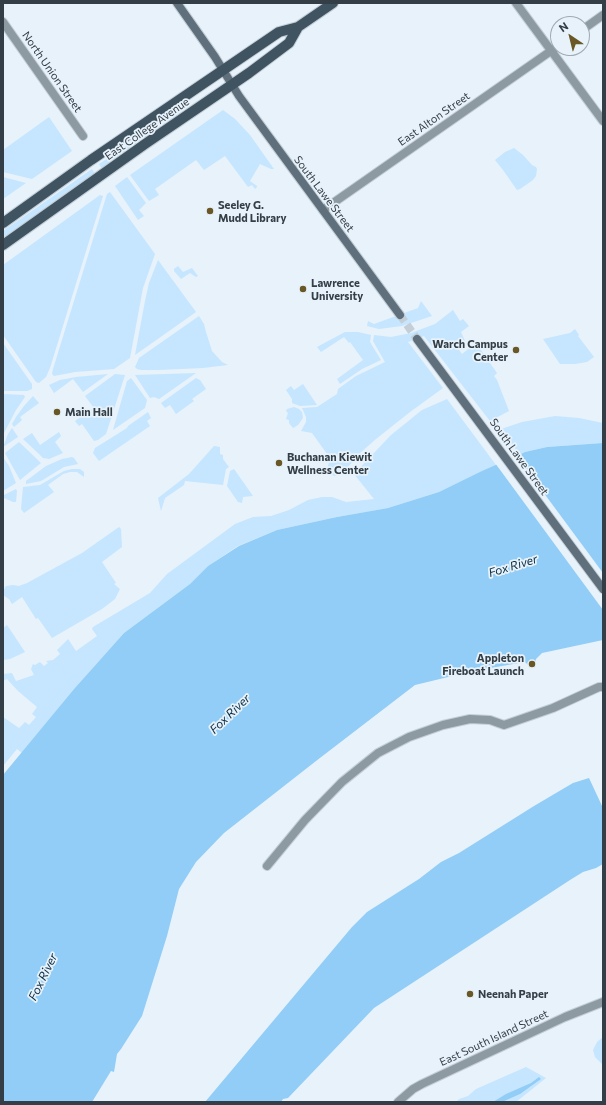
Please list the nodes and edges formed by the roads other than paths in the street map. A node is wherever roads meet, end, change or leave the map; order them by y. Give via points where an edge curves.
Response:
1 (177, 3) edge
2 (333, 3) edge
3 (516, 3) edge
4 (603, 15) edge
5 (3, 22) edge
6 (590, 24) edge
7 (298, 27) junction
8 (550, 50) edge
9 (550, 52) edge
10 (555, 56) edge
11 (224, 70) junction
12 (232, 85) junction
13 (603, 121) edge
14 (83, 136) dead end
15 (323, 210) junction
16 (3, 223) edge
17 (3, 245) edge
18 (400, 315) tunnel mouth
19 (417, 339) tunnel mouth
20 (603, 589) edge
21 (603, 687) edge
22 (267, 866) dead end
23 (603, 1002) edge
24 (398, 1102) edge

1 - 11 main road, South Lawe Street
2 - 7 main road, East College Avenue
3 - 8 street
4 - 6 street
5 - 14 street, North Union Street
7 - 11 main road, East College Avenue via 279,32
7 - 12 main road, East College Avenue via 289,43
9 - 15 street, East Alton Street
10 - 13 street
11 - 12 main road, South Lawe Street
11 - 16 main road, East College Avenue
12 - 15 main road, South Lawe Street
12 - 17 main road, East College Avenue
15 - 18 main road, South Lawe Street
19 - 20 main road, South Lawe Street
21 - 22 street via 504,726 490,720 470,719 409,737 378,753 342,782 305,820
23 - 24 street, East South Island Street via 565,1017 422,1084

